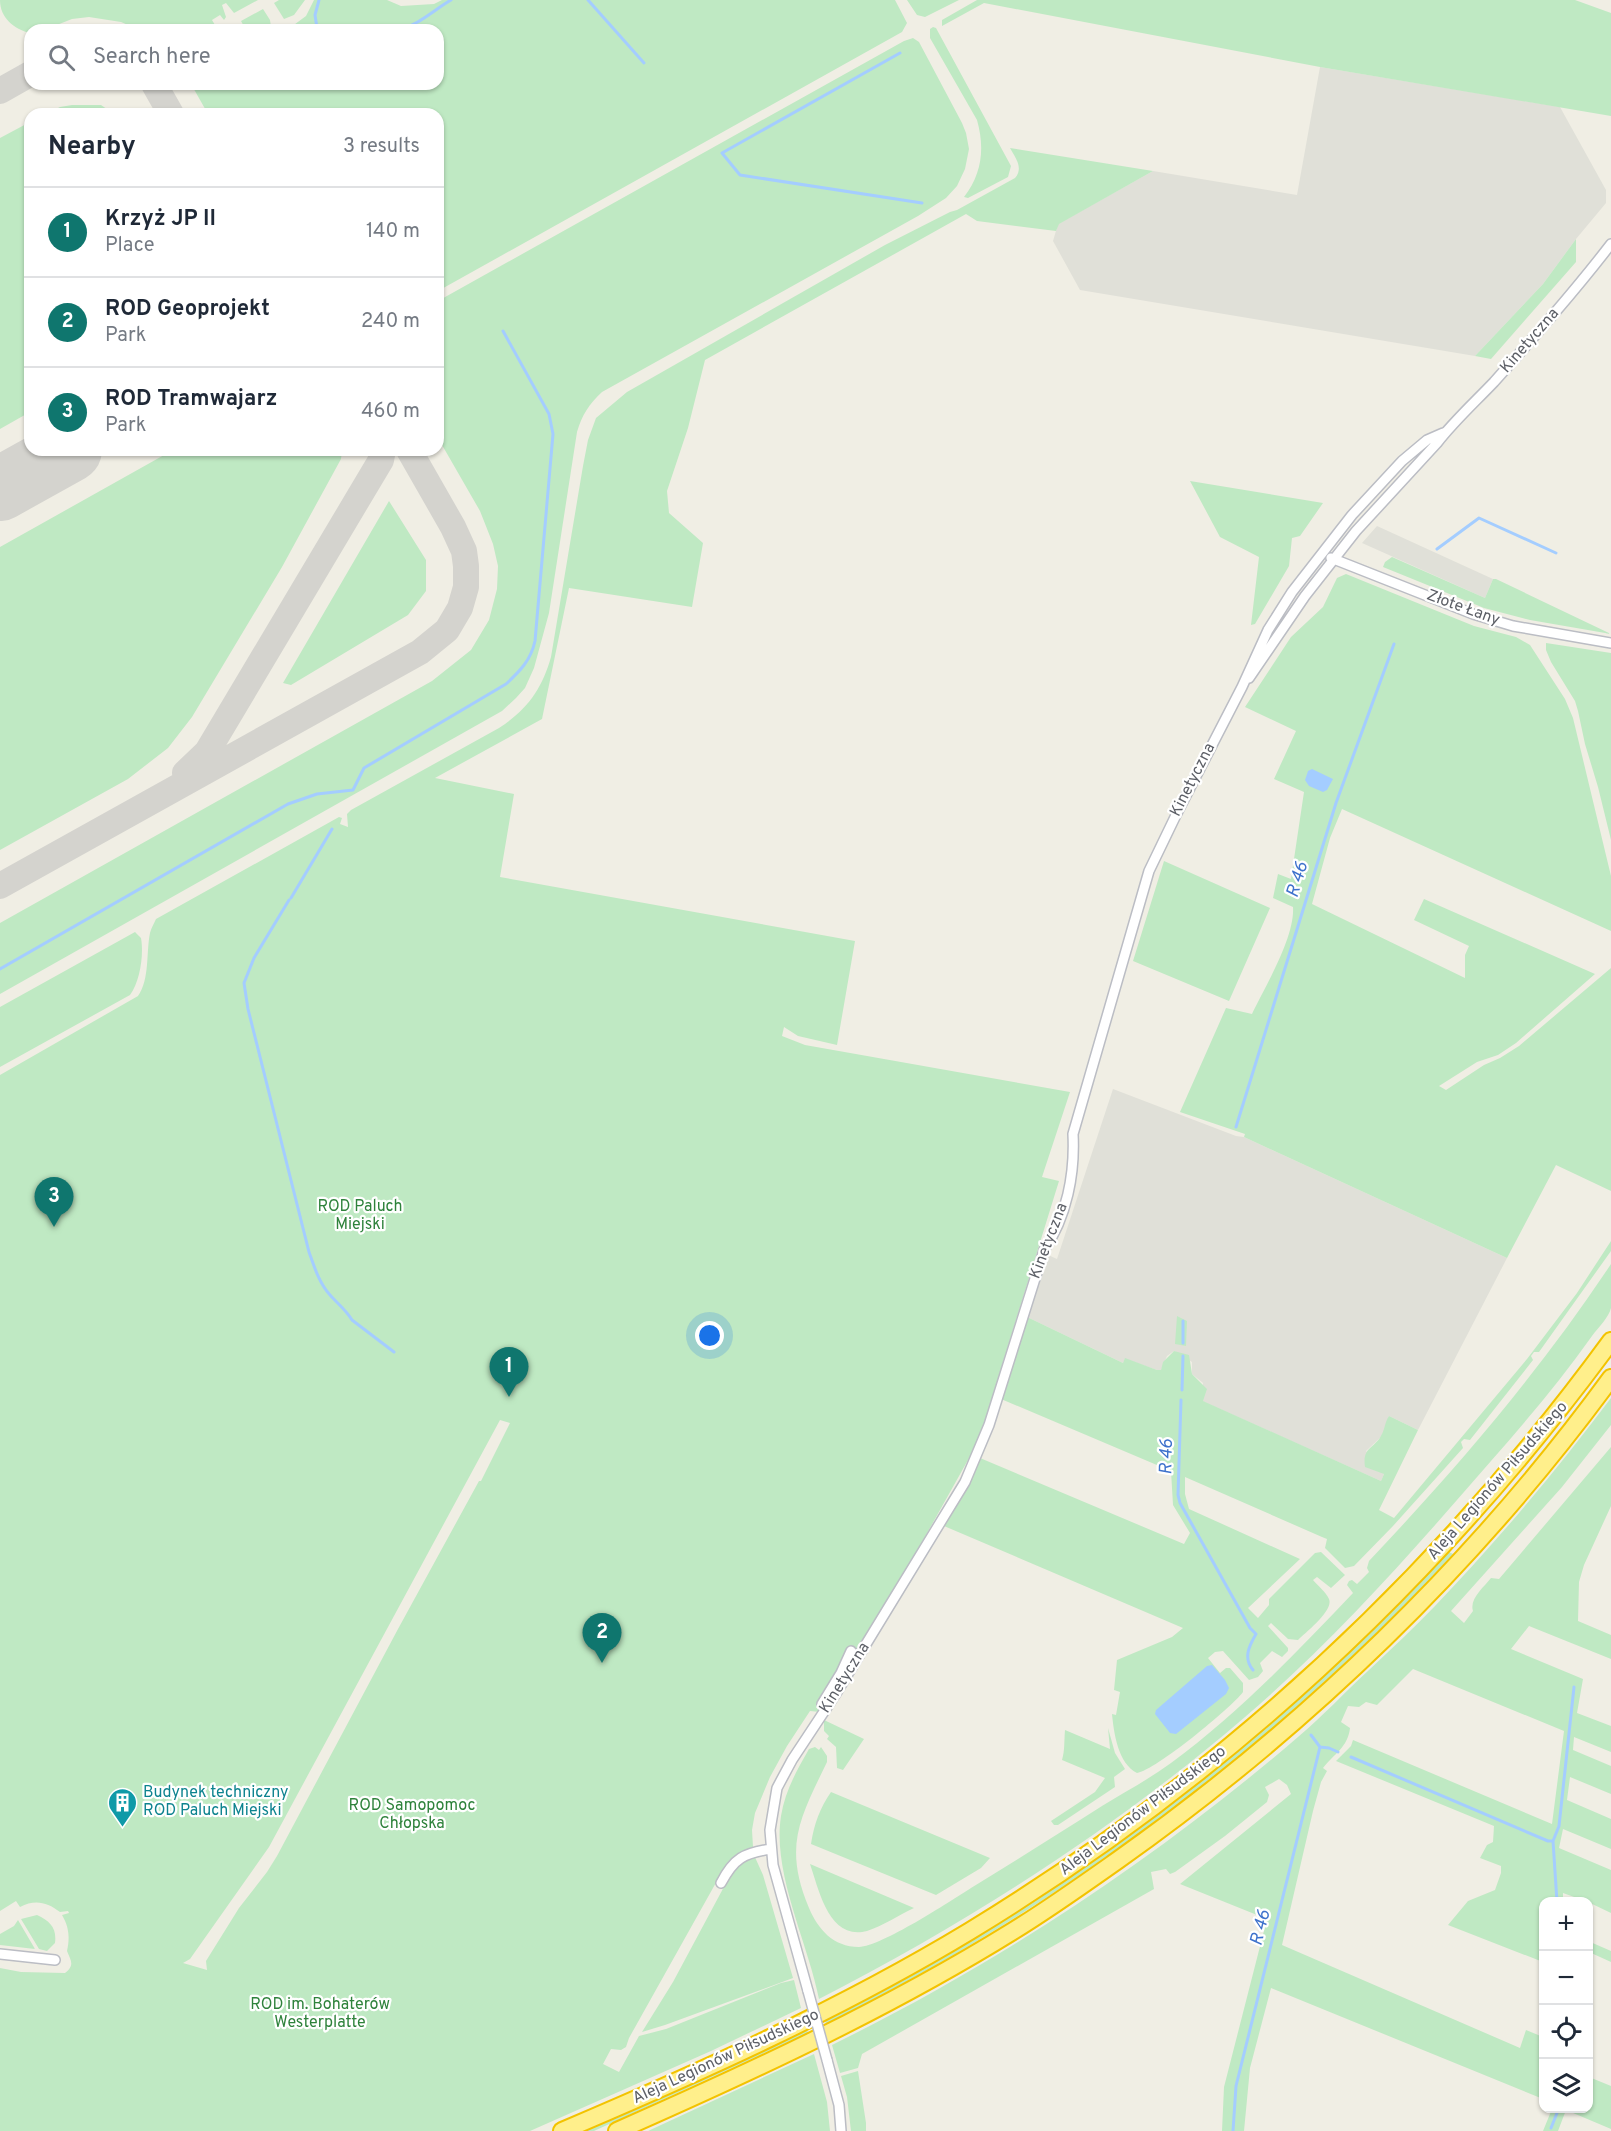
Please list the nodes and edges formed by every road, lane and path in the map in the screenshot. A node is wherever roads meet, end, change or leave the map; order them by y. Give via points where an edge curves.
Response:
1 (1611, 244) edge
2 (1443, 433) junction
3 (1320, 555) junction
4 (1334, 559) junction
5 (1611, 643) edge
6 (1242, 687) junction
7 (1611, 1341) edge
8 (1611, 1378) edge
9 (851, 1651) dead end
10 (788, 1767) junction
11 (771, 1849) junction
12 (721, 1883) dead end
13 (0, 1954) edge
14 (56, 1960) dead end
15 (562, 2131) edge
16 (617, 2131) edge
17 (842, 2131) edge

1 - 2 street, Kinetyczna via 1487,390
2 - 3 street, Kinetyczna via 1427,440 1402,461
2 - 4 street, Kinetyczna
3 - 4 street, Złote Łany
3 - 6 street, Kinetyczna via 1280,608
4 - 5 street, Złote Łany via 1473,614
4 - 6 street, Kinetyczna
6 - 10 street, Kinetyczna via 1143,888 1073,1134 1073,1161 1061,1217 1044,1250 978,1452 959,1492
7 - 15 highway, Aleja Legionów Piłsudskiego via 1526,1451 1432,1559 1339,1651 1209,1765 1024,1897 912,1964 739,2052
8 - 16 highway, Aleja Legionów Piłsudskiego via 1449,1575 1317,1701 1163,1828 1063,1898 954,1966 787,2054
9 - 10 street, Kinetyczna
10 - 11 street, Kinetyczna via 777,1788
11 - 12 street via 741,1856
11 - 17 street, Kinetyczna, bridge via 839,2105
13 - 14 street

